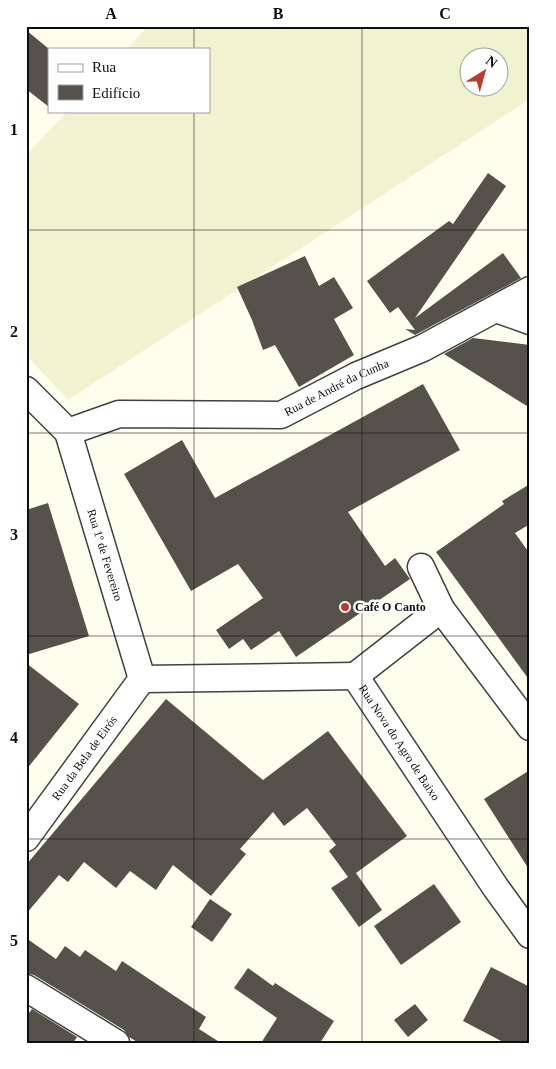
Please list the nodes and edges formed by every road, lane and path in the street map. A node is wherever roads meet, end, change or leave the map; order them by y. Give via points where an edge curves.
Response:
1 (530, 290) edge
2 (496, 309) junction
3 (530, 321) edge
4 (26, 390) edge
5 (68, 432) junction
6 (421, 567) dead end
7 (441, 609) junction
8 (355, 676) junction
9 (142, 679) junction
10 (530, 727) edge
11 (26, 838) edge
12 (530, 935) edge
13 (26, 988) edge
14 (116, 1043) edge

1 - 2 street, Rua de André da Cunha
2 - 3 street
2 - 5 street, Rua de André da Cunha via 424,348 356,376 281,415 119,414
4 - 5 street
5 - 9 street, Rua 1º de Fevereiro
6 - 7 street
7 - 8 street
7 - 10 street
8 - 9 street, Rua Nova do Agro de Baixo
8 - 12 street, Rua Nova do Agro de Baixo
9 - 11 street, Rua da Bela de Eirós
13 - 14 street

